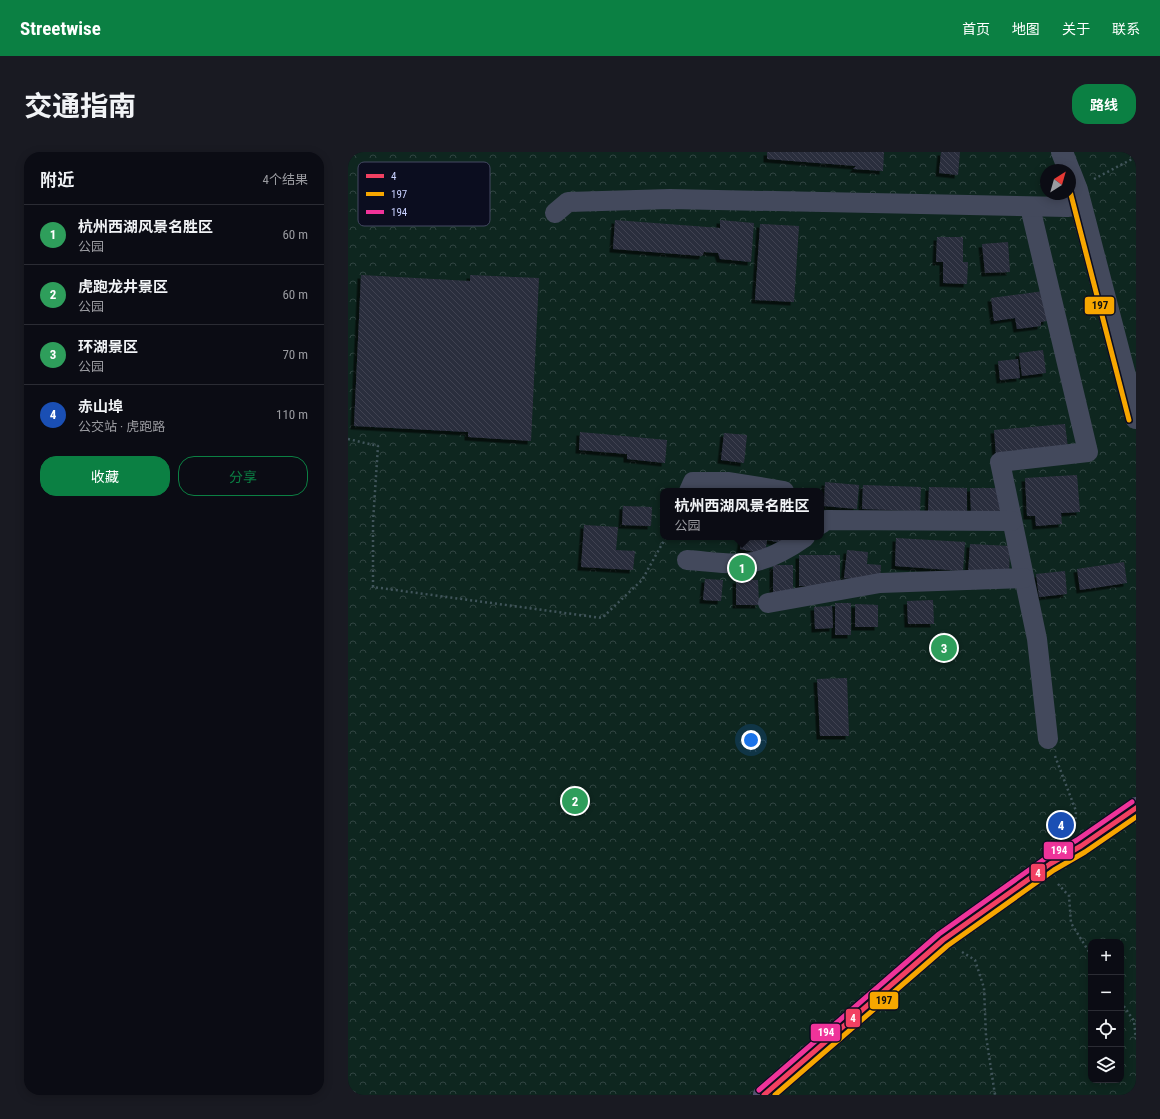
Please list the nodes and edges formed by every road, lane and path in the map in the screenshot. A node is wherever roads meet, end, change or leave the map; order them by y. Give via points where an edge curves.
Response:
1 (1062, 152) edge
2 (1136, 157) edge
3 (1066, 164) edge
4 (1076, 183) edge
5 (1076, 192) edge
6 (1069, 200) edge
7 (1030, 207) junction
8 (555, 213) dead end
9 (1136, 418) edge
10 (348, 439) edge
11 (690, 488) edge
12 (766, 488) edge
13 (824, 520) edge
14 (1012, 521) junction
15 (664, 540) edge
16 (801, 540) edge
17 (687, 560) dead end
18 (1024, 578) junction
19 (768, 603) dead end
20 (1048, 739) joint
21 (1136, 808) edge
22 (1072, 851) junction
23 (1041, 871) junction
24 (943, 940) junction
25 (1088, 950) edge
26 (1124, 1007) edge
27 (1136, 1039) edge
28 (764, 1095) edge
29 (995, 1095) edge

1 - 3 street
2 - 4 path
5 - 9 street
6 - 7 street via 1067,207
7 - 8 street via 670,199 568,202
7 - 14 street via 1088,452 1000,462
10 - 15 path via 378,446 373,587 602,618 642,580
11 - 12 street via 693,482 729,482
13 - 14 street
14 - 18 street
16 - 17 street via 776,554 746,563
18 - 19 street via 880,583
18 - 20 street via 1037,639
20 - 22 path via 1076,811
21 - 22 main road
22 - 23 main road
23 - 24 main road
23 - 25 path via 1044,884 1058,883 1069,896 1071,923
24 - 28 main road
24 - 29 path via 975,960 984,988 986,1036
26 - 27 path via 1134,1022

